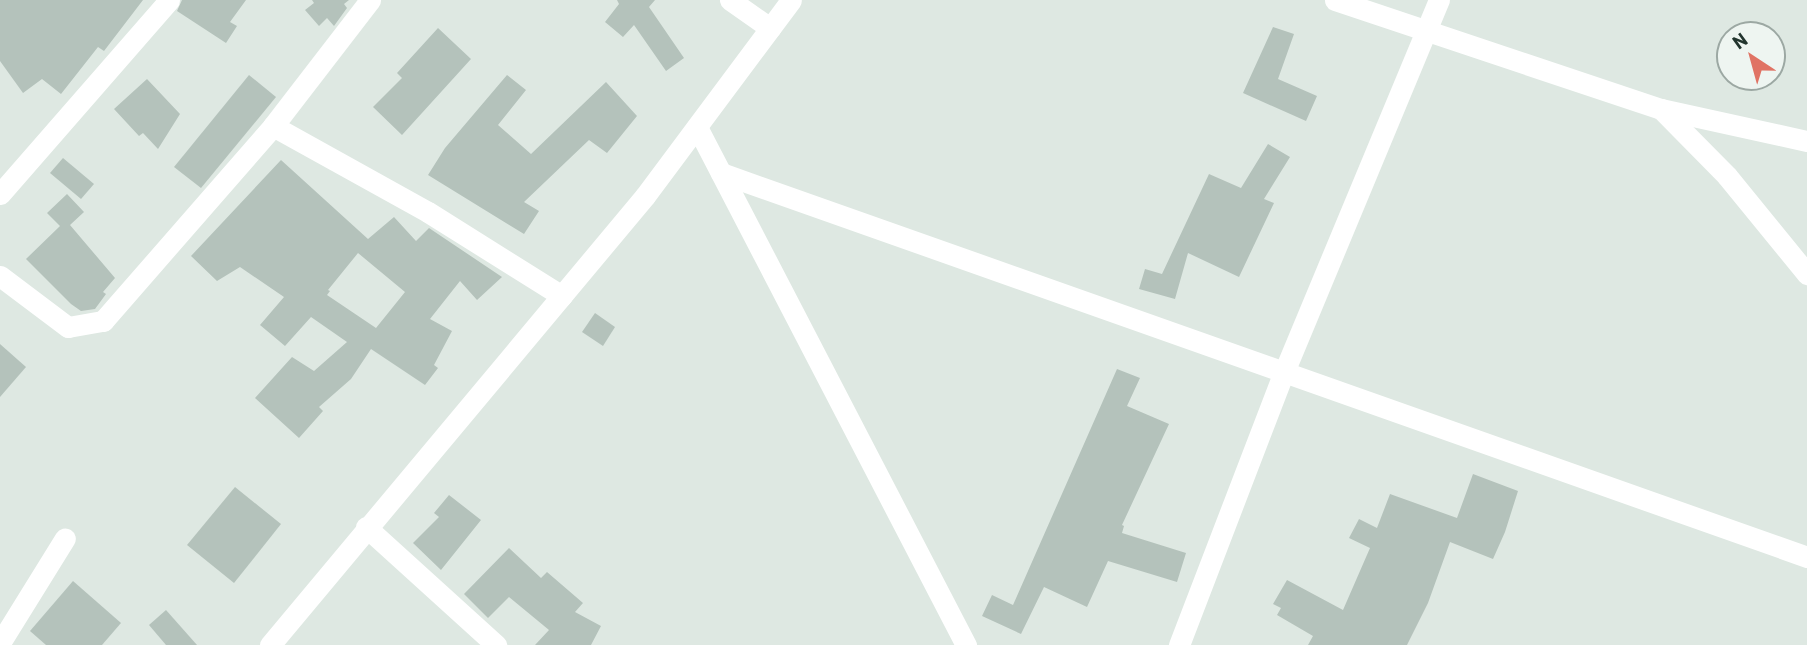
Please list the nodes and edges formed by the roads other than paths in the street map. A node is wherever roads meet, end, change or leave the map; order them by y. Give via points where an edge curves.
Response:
1 (169, 0) edge
2 (370, 0) edge
3 (730, 0) edge
4 (791, 0) edge
5 (1335, 0) edge
6 (1438, 0) edge
7 (770, 28) junction
8 (1427, 31) junction
9 (1661, 108) junction
10 (273, 125) junction
11 (697, 127) junction
12 (1807, 141) edge
13 (721, 173) junction
14 (3, 185) edge
15 (1807, 274) edge
16 (0, 276) edge
17 (562, 296) junction
18 (1284, 372) junction
19 (366, 527) junction
20 (65, 538) dead end
21 (1807, 557) edge
22 (0, 643) edge
23 (270, 645) edge
24 (496, 645) edge
25 (966, 645) edge
26 (1179, 645) edge

1 - 14 street
2 - 10 street
3 - 7 street
4 - 7 street
5 - 8 street
6 - 8 street
7 - 11 street
8 - 9 street
8 - 18 street
9 - 12 street
9 - 15 street via 1727,176
10 - 16 street via 103,321 68,327
10 - 17 street via 428,212
11 - 13 street
11 - 17 street
13 - 18 street
13 - 25 street
17 - 19 street
18 - 21 street
18 - 26 street
19 - 23 street
19 - 24 street
20 - 22 street

